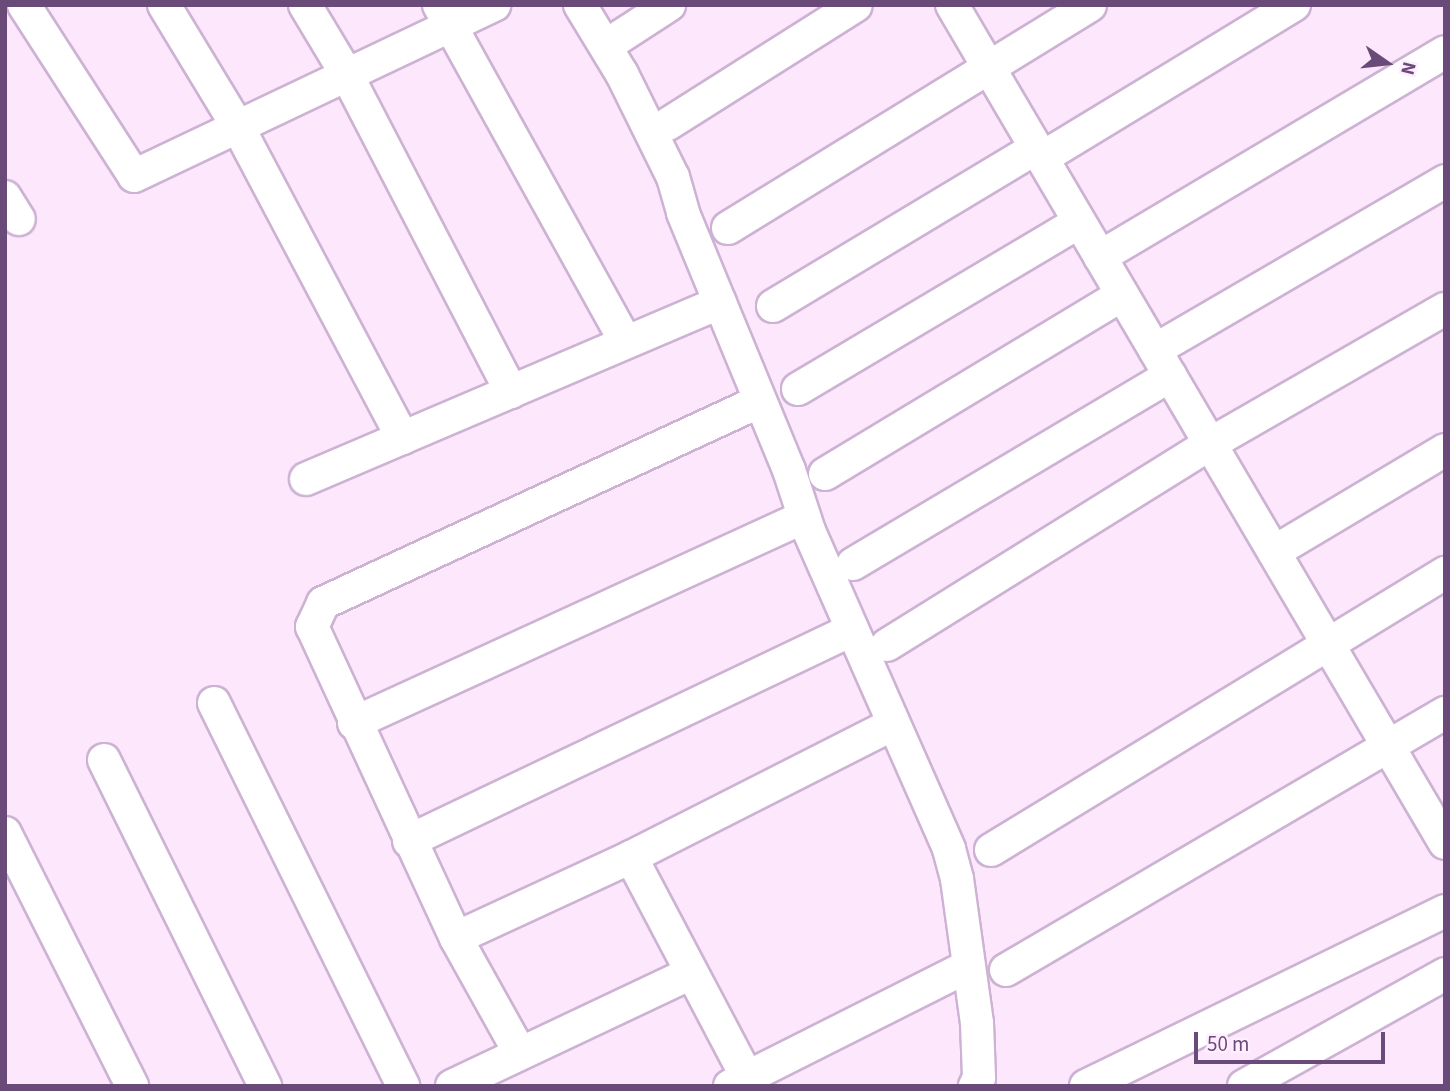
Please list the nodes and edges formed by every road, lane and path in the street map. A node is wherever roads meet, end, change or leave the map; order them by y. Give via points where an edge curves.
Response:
1 (24, 5) edge
2 (164, 5) edge
3 (304, 5) edge
4 (494, 5) edge
5 (580, 5) edge
6 (669, 5) edge
7 (856, 5) edge
8 (952, 5) edge
9 (1090, 5) edge
10 (1294, 5) edge
11 (445, 15) edge
12 (618, 38) dead end
13 (1445, 51) edge
14 (988, 67) junction
15 (347, 75) junction
16 (668, 124) dead end
17 (238, 127) junction
18 (1039, 153) junction
19 (1445, 181) edge
20 (1079, 222) junction
21 (728, 228) dead end
22 (1100, 257) junction
23 (1122, 295) junction
24 (720, 302) junction
25 (773, 306) dead end
26 (1445, 309) edge
27 (626, 342) junction
28 (1163, 363) junction
29 (798, 389) dead end
30 (511, 391) junction
31 (760, 401) junction
32 (402, 438) junction
33 (1210, 444) junction
34 (1445, 450) edge
35 (825, 474) dead end
36 (306, 479) dead end
37 (803, 517) junction
38 (1274, 552) junction
39 (853, 564) dead end
40 (1445, 573) edge
41 (852, 630) junction
42 (1328, 644) junction
43 (887, 645) dead end
44 (214, 704) dead end
45 (1445, 713) edge
46 (354, 723) junction
47 (893, 724) junction
48 (1389, 748) junction
49 (104, 760) dead end
50 (5, 833) edge
51 (410, 841) junction
52 (1445, 843) edge
53 (991, 850) dead end
54 (631, 857) junction
55 (1445, 911) edge
56 (456, 939) junction
57 (969, 966) junction
58 (1006, 970) dead end
59 (691, 972) junction
60 (1445, 974) edge
61 (520, 1054) junction
62 (738, 1081) edge
63 (132, 1086) edge
64 (265, 1086) edge
65 (403, 1086) edge
66 (452, 1086) edge
67 (975, 1086) edge
68 (1086, 1086) edge
69 (1244, 1086) edge

1 - 17 street via 134,176
2 - 17 street
3 - 15 street
4 - 11 street
5 - 24 street via 622,74 673,177
6 - 12 street
7 - 16 street
8 - 14 street
9 - 14 street
10 - 18 street
11 - 15 street
11 - 27 street
13 - 22 street
14 - 18 street
14 - 21 street
15 - 17 street
15 - 30 street
17 - 32 street
18 - 20 street
18 - 25 street
19 - 28 street
20 - 22 street
20 - 29 street
22 - 23 street
23 - 28 street
23 - 35 street
24 - 27 street
24 - 31 street
26 - 33 street
27 - 30 street
28 - 33 street
28 - 39 street
30 - 32 street
31 - 37 street
31 - 46 street via 323,603 312,627
32 - 36 street
33 - 38 street
33 - 43 street
34 - 38 street
37 - 41 street
37 - 46 street
38 - 42 street
40 - 42 street
41 - 47 street
41 - 51 street
42 - 48 street
42 - 53 street
44 - 65 street
45 - 48 street
46 - 51 street
47 - 54 street
47 - 57 street via 949,849
48 - 52 street
48 - 58 street
49 - 64 street
50 - 63 street
51 - 56 street
54 - 56 street
54 - 59 street
55 - 68 street
56 - 61 street
57 - 62 street
57 - 67 street via 977,1023 979,1078
59 - 61 street
59 - 62 street
60 - 69 street
61 - 66 street

